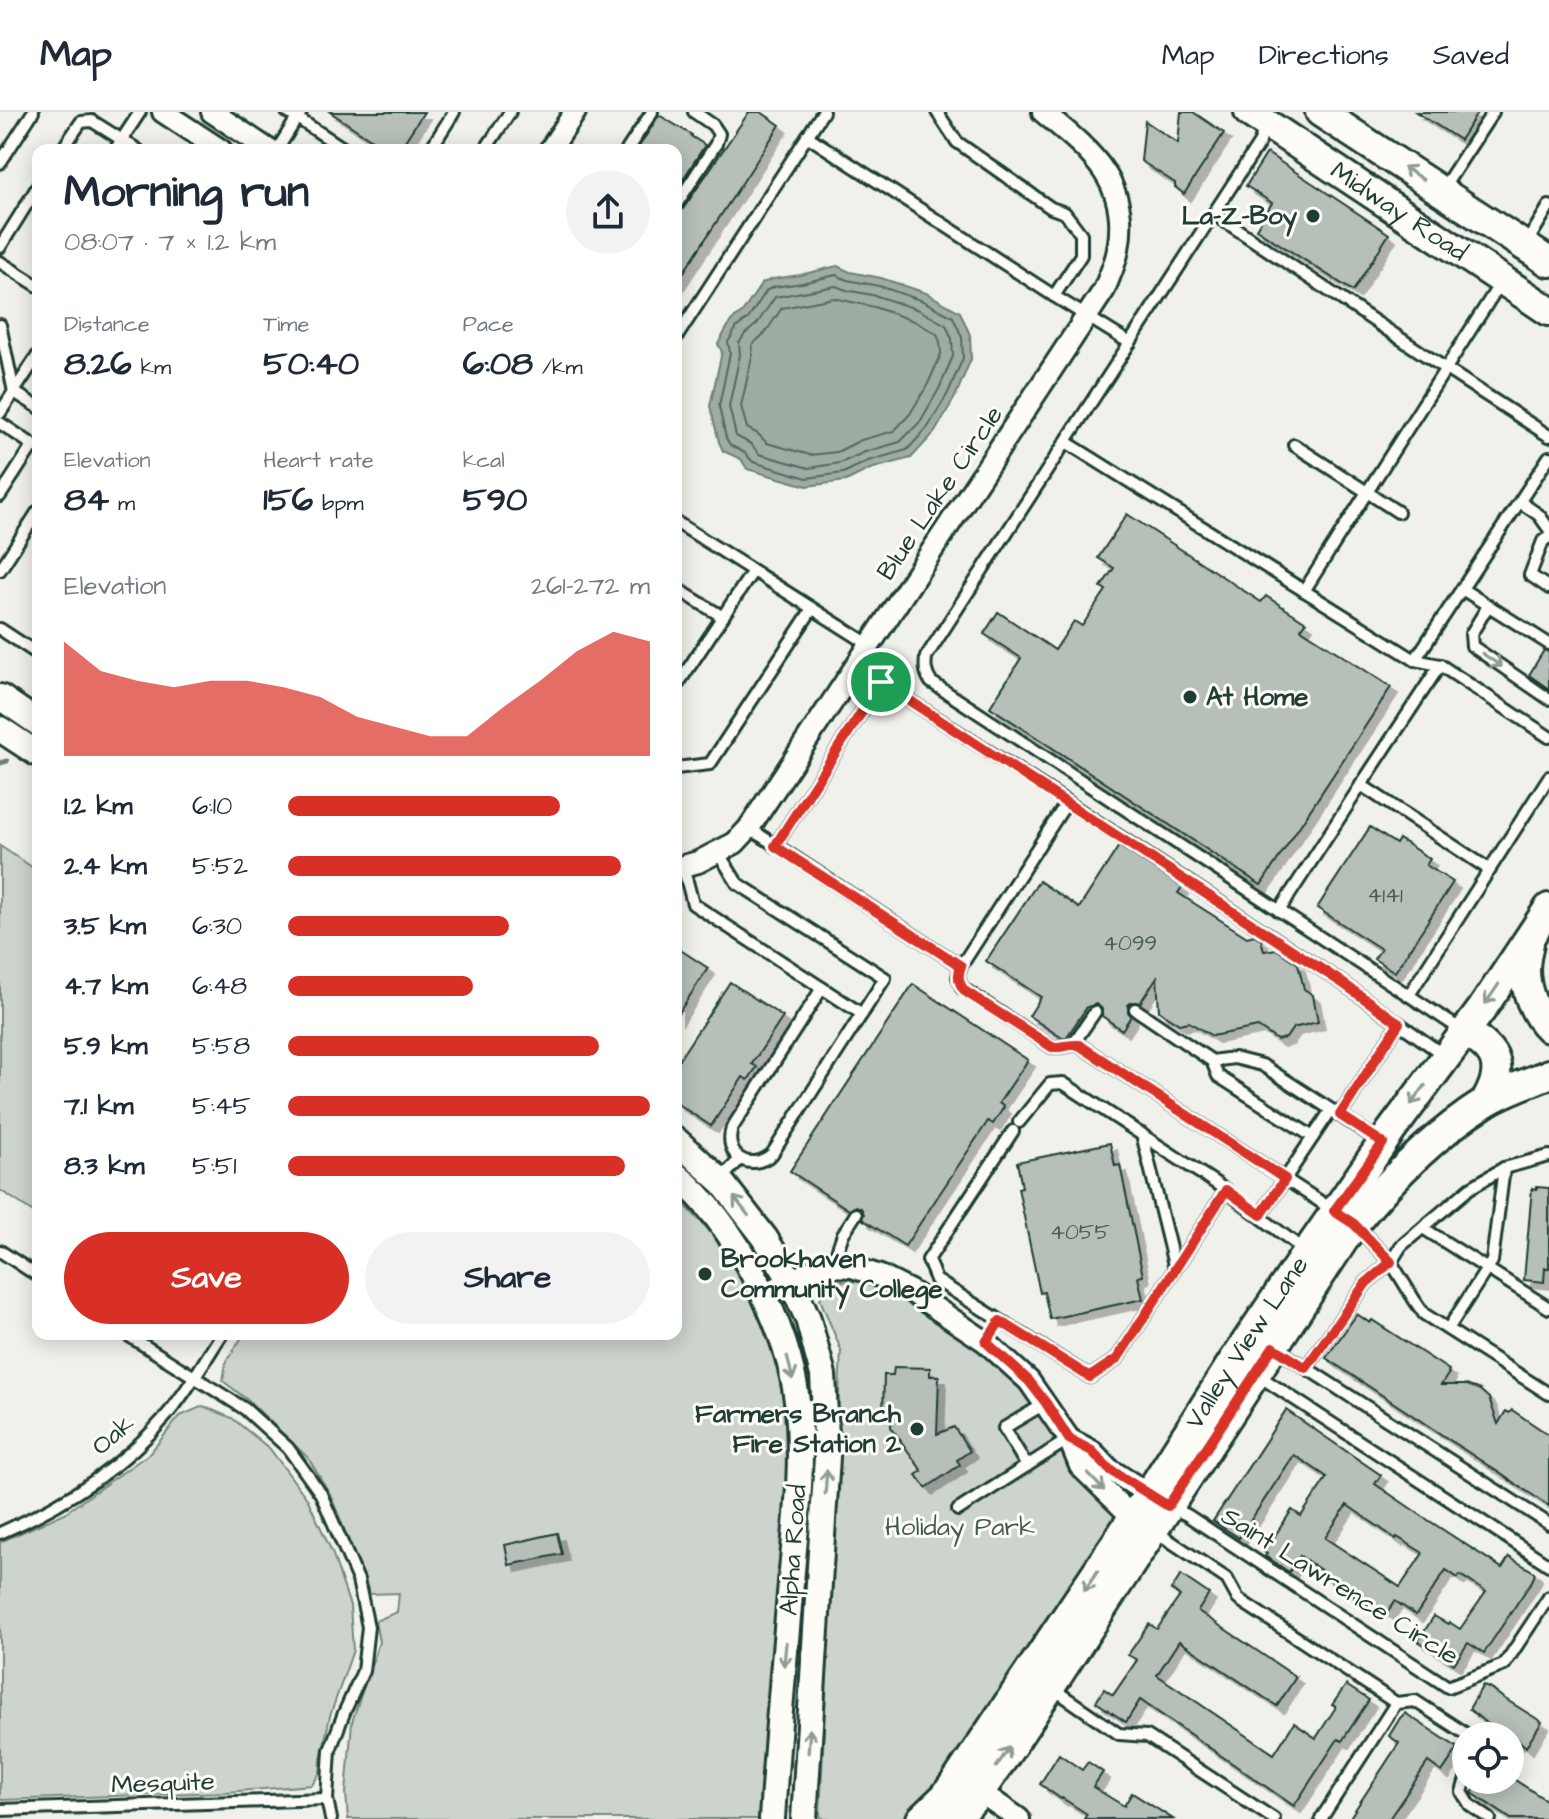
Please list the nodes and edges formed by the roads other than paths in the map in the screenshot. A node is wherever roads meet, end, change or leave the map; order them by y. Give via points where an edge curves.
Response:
1 (33, 112) edge
2 (140, 112) edge
3 (163, 112) edge
4 (212, 112) edge
5 (454, 112) edge
6 (510, 112) edge
7 (575, 112) edge
8 (652, 112) edge
9 (694, 112) edge
10 (823, 112) edge
11 (937, 112) edge
12 (1043, 112) edge
13 (1320, 112) edge
14 (1493, 112) edge
15 (295, 114) edge
16 (1262, 116) edge
17 (807, 136) junction
18 (122, 140) junction
19 (66, 144) edge
20 (119, 144) edge
21 (128, 144) edge
22 (212, 144) edge
23 (260, 144) edge
24 (280, 144) edge
25 (338, 144) edge
26 (434, 144) edge
27 (489, 144) edge
28 (554, 144) edge
29 (631, 144) edge
30 (0, 162) edge
31 (1441, 191) junction
32 (32, 196) edge
33 (682, 196) edge
34 (1549, 206) edge
35 (1214, 214) junction
36 (1525, 246) junction
37 (0, 247) edge
38 (0, 262) edge
39 (1549, 262) edge
40 (1503, 279) junction
41 (32, 283) edge
42 (1054, 296) junction
43 (1549, 311) edge
44 (1088, 316) junction
45 (0, 325) edge
46 (682, 326) edge
47 (1130, 343) junction
48 (32, 364) edge
49 (1446, 369) junction
50 (14, 392) junction
51 (32, 403) edge
52 (0, 413) edge
53 (2, 426) edge
54 (1549, 436) edge
55 (1066, 442) junction
56 (32, 445) edge
57 (1294, 445) dead end
58 (32, 451) edge
59 (1547, 464) edge
60 (1367, 492) junction
61 (0, 496) edge
62 (1520, 502) junction
63 (1398, 512) dead end
64 (32, 520) edge
65 (682, 526) edge
66 (1549, 529) edge
67 (1549, 537) edge
68 (0, 570) edge
69 (753, 571) junction
70 (1549, 588) edge
71 (1462, 589) junction
72 (1304, 591) junction
73 (682, 592) edge
74 (1488, 606) junction
75 (812, 609) junction
76 (723, 617) junction
77 (0, 629) edge
78 (1549, 644) edge
79 (870, 645) junction
80 (32, 650) edge
81 (1415, 660) junction
82 (1440, 665) junction
83 (856, 666) junction
84 (682, 674) edge
85 (881, 682) junction
86 (0, 697) edge
87 (1549, 699) edge
88 (32, 719) edge
89 (0, 729) edge
90 (1549, 737) edge
91 (32, 750) edge
92 (682, 767) edge
93 (1549, 777) edge
94 (1361, 785) junction
95 (1067, 802) junction
96 (749, 828) junction
97 (775, 846) junction
98 (718, 852) junction
99 (682, 866) edge
100 (1490, 870) junction
101 (682, 873) edge
102 (1549, 908) edge
103 (1279, 911) junction
104 (1529, 939) junction
105 (961, 966) junction
106 (822, 988) junction
107 (1409, 995) junction
108 (1138, 1011) dead end
109 (1095, 1012) dead end
110 (862, 1014) junction
111 (1399, 1023) junction
112 (1549, 1028) edge
113 (1465, 1032) junction
114 (1073, 1044) junction
115 (1446, 1057) junction
116 (1212, 1061) junction
117 (1549, 1074) edge
118 (1486, 1101) junction
119 (1336, 1112) junction
120 (1142, 1134) junction
121 (1313, 1137) junction
122 (1383, 1143) junction
123 (682, 1145) edge
124 (1549, 1156) edge
125 (740, 1159) junction
126 (1504, 1168) junction
127 (1285, 1179) junction
128 (720, 1180) junction
129 (682, 1181) edge
130 (1226, 1190) junction
131 (856, 1214) dead end
132 (1261, 1215) junction
133 (1344, 1218) junction
134 (1423, 1228) junction
135 (0, 1251) edge
136 (1307, 1252) junction
137 (1391, 1262) junction
138 (832, 1266) junction
139 (1175, 1269) junction
140 (1487, 1269) junction
141 (32, 1272) edge
142 (791, 1281) junction
143 (763, 1295) junction
144 (1549, 1308) edge
145 (1000, 1321) junction
146 (1448, 1329) junction
147 (135, 1340) edge
148 (218, 1340) edge
149 (986, 1342) junction
150 (1273, 1347) junction
151 (1306, 1368) junction
152 (1256, 1373) junction
153 (194, 1378) junction
154 (1549, 1394) edge
155 (1046, 1403) junction
156 (1069, 1439) junction
157 (1027, 1466) junction
158 (958, 1510) dead end
159 (1151, 1512) junction
160 (1549, 1524) edge
161 (0, 1533) edge
162 (1549, 1565) edge
163 (1549, 1597) edge
164 (1050, 1687) junction
165 (1396, 1703) junction
166 (1452, 1725) edge
167 (969, 1785) junction
168 (1463, 1794) edge
169 (327, 1799) junction
170 (0, 1810) edge
171 (1008, 1816) edge
172 (331, 1819) edge
173 (772, 1819) edge
174 (804, 1819) edge
175 (921, 1819) edge
176 (956, 1819) edge
177 (1274, 1819) edge
178 (1321, 1819) edge
179 (1490, 1819) edge

1 - 30 lane
2 - 18 lane
3 - 22 street
4 - 23 street
5 - 26 lane
6 - 27 lane
7 - 28 street
8 - 29 lane
9 - 33 lane via 719,134
10 - 17 lane
11 - 42 lane via 957,142 1065,213 1081,234 1081,255
12 - 44 street, Blue Lake Circle via 1098,161 1120,215 1118,252
31 -> 13 main road, Midway Road
14 - 31 lane
15 - 24 lane
15 - 25 lane
16 - 35 lane via 1260,142
16 - 40 main road, Midway Road
17 - 42 lane
17 - 46 lane
18 - 19 lane via 92,121 81,122
18 - 20 lane
18 - 21 lane
31 - 36 main road, Midway Road
32 - 37 lane
34 - 36 lane
35 - 47 lane
35 - 49 lane
36 - 39 main road, Midway Road
36 - 40 main road
38 - 41 lane
40 - 43 main road, Midway Road
40 - 49 lane
42 - 44 lane
44 - 47 lane
44 - 79 street, Blue Lake Circle
45 - 50 lane
47 - 55 lane
48 - 50 lane
49 - 54 lane
49 - 60 lane
50 - 51 lane
50 - 52 lane
53 - 56 lane
55 - 72 lane
55 - 103 lane via 926,657 927,676
57 - 60 lane
58 - 61 lane
59 - 62 lane
60 - 63 lane
60 - 72 lane
62 - 66 lane
62 - 71 lane
64 - 68 lane
65 - 69 lane
67 - 70 lane via 1530,575
69 - 75 lane
69 - 76 lane
71 - 74 lane
71 - 81 lane
72 - 81 lane
73 - 76 lane
74 - 78 lane
74 -> 87 lane via 1471,634 1472,646
75 - 79 lane
75 - 92 lane via 710,764
76 - 84 lane
77 - 80 lane
79 - 83 street, Blue Lake Circle
81 - 82 lane
82 - 90 lane
82 - 94 lane
83 - 85 lane
83 - 96 street, Blue Lake Circle
85 - 95 lane
85 - 97 lane
86 - 88 street
89 - 91 street
93 - 100 lane
94 - 100 lane
94 - 103 lane
95 - 105 lane
95 - 111 lane
96 - 97 lane
96 - 98 street, Blue Lake Circle
97 - 105 lane
98 - 99 street, Blue Lake Circle
98 - 110 lane via 737,883 885,978
100 - 107 lane
101 - 106 lane via 693,904
102 - 104 main road, Valley View Lane
103 - 107 lane
104 - 112 main road via 1525,968 1530,998
104 -> 113 main road, Valley View Lane
105 - 114 lane via 958,977 966,992 1052,1047
106 - 110 lane
106 - 125 lane via 732,1128 730,1143
107 - 113 lane
108 - 116 lane
109 - 114 lane
110 - 125 lane via 772,1154 759,1162
111 - 115 lane
111 - 119 lane
113 - 115 main road, Valley View Lane
113 - 118 main road via 1495,1059 1497,1077
114 - 127 lane
115 -> 122 main road, Valley View Lane
116 - 119 lane via 1234,1058 1262,1065
116 - 121 lane via 1218,1076
117 - 118 main road, Valley View Lane
118 - 133 main road, Valley View Lane
119 - 121 lane
119 - 122 lane
120 - 130 lane
120 - 139 lane
120 - 145 lane via 1063,1083 1050,1084 1016,1127 928,1260 936,1280
121 - 127 lane
122 - 133 main road, Valley View Lane
123 - 128 street, Alpha Road
124 - 126 lane
125 - 128 lane
126 - 134 lane via 1470,1188
126 - 140 lane
127 - 132 lane
127 - 133 lane
142 -> 128 street, Alpha Road
129 - 143 street, Alpha Road via 730,1237
130 - 132 lane
130 - 139 lane
131 - 138 lane
132 - 136 lane
133 - 136 main road, Valley View Lane
133 - 137 lane
133 - 150 main road, Valley View Lane
134 - 137 lane
134 - 140 lane
135 - 141 lane
136 - 159 main road, Valley View Lane via 1234,1360
137 - 146 lane via 1424,1314
137 - 151 lane via 1366,1283
138 - 142 street
138 - 149 street via 880,1276
139 - 145 lane via 1117,1359 1090,1377
140 - 144 lane
140 - 146 lane
142 - 143 street
174 -> 142 street, Alpha Road via 827,1424 819,1356
143 -> 173 street, Alpha Road via 792,1370 800,1430
145 - 149 lane
146 - 154 lane
147 - 153 lane
148 - 153 lane, Oak
149 - 155 street
150 - 151 lane
150 - 152 main road, Valley View Lane
151 - 160 lane
152 - 159 main road, Valley View Lane
152 - 162 lane
153 - 161 lane, Oak via 168,1414 120,1462
153 - 169 lane via 245,1409 288,1448 321,1494 358,1580 368,1627 363,1671 330,1750
155 - 156 street
155 - 157 lane via 1004,1428
156 - 157 lane
156 - 159 street via 1080,1466 1123,1508
157 - 158 lane
159 - 163 lane, Saint Lawrence Circle via 1187,1515 1448,1687 1504,1665
159 - 164 main road, Valley View Lane
159 - 165 lane via 1227,1579 1238,1599
159 -> 167 main road, Valley View Lane
167 -> 164 main road, Valley View Lane
164 - 177 lane via 1119,1734 1147,1736
165 - 166 lane via 1415,1701
165 - 178 lane
167 - 171 street
167 - 175 main road, Valley View Lane via 945,1796
167 - 176 main road, Valley View Lane
168 - 179 lane
169 - 170 lane, Mesquite
169 - 172 lane

